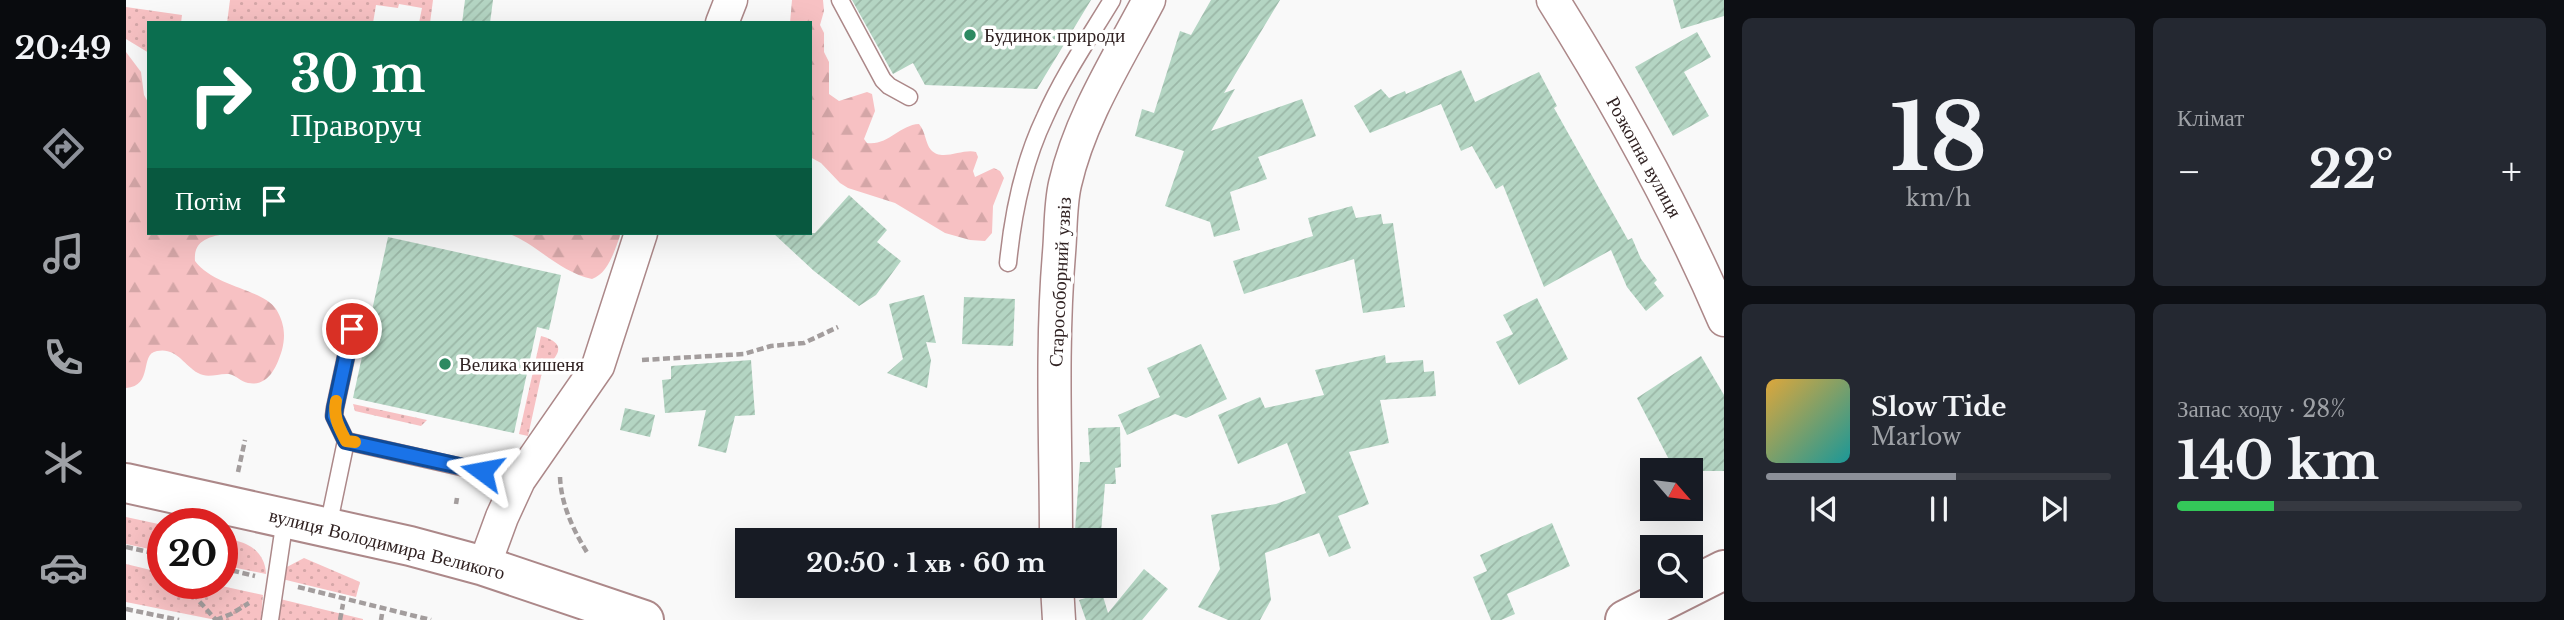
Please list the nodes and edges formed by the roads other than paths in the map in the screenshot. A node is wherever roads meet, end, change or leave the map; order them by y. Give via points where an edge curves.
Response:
1 (731, 0) edge
2 (840, 0) edge
3 (1112, 0) edge
4 (1149, 0) edge
5 (1553, 0) edge
6 (723, 21) edge
7 (909, 97) dead end
8 (640, 235) edge
9 (1008, 263) dead end
10 (1724, 320) edge
11 (352, 329) dead end
12 (346, 441) junction
13 (519, 480) junction
14 (126, 482) edge
15 (285, 518) junction
16 (328, 527) junction
17 (1056, 528) edge
18 (484, 566) junction
19 (1724, 570) edge
20 (1058, 598) edge
21 (270, 620) edge
22 (645, 620) edge
23 (1059, 620) edge
24 (1626, 620) edge

1 - 6 street
2 - 7 lane via 883,80
3 - 9 lane via 1036,137 1018,197
4 - 17 street, Старособорний узвіз via 1090,114 1062,201 1056,306
5 - 10 street, Розкопна вулиця via 1671,203
8 - 13 street via 598,366
11 - 12 lane via 334,416
12 - 13 lane
12 - 16 lane
13 - 18 street
14 - 15 main road, вулиця Володимира Великого
15 - 16 main road, вулиця Володимира Великого
15 - 21 lane
16 - 18 main road, вулиця Володимира Великого
18 - 22 main road, вулиця Володимира Великого
19 - 24 main road
20 - 23 street

